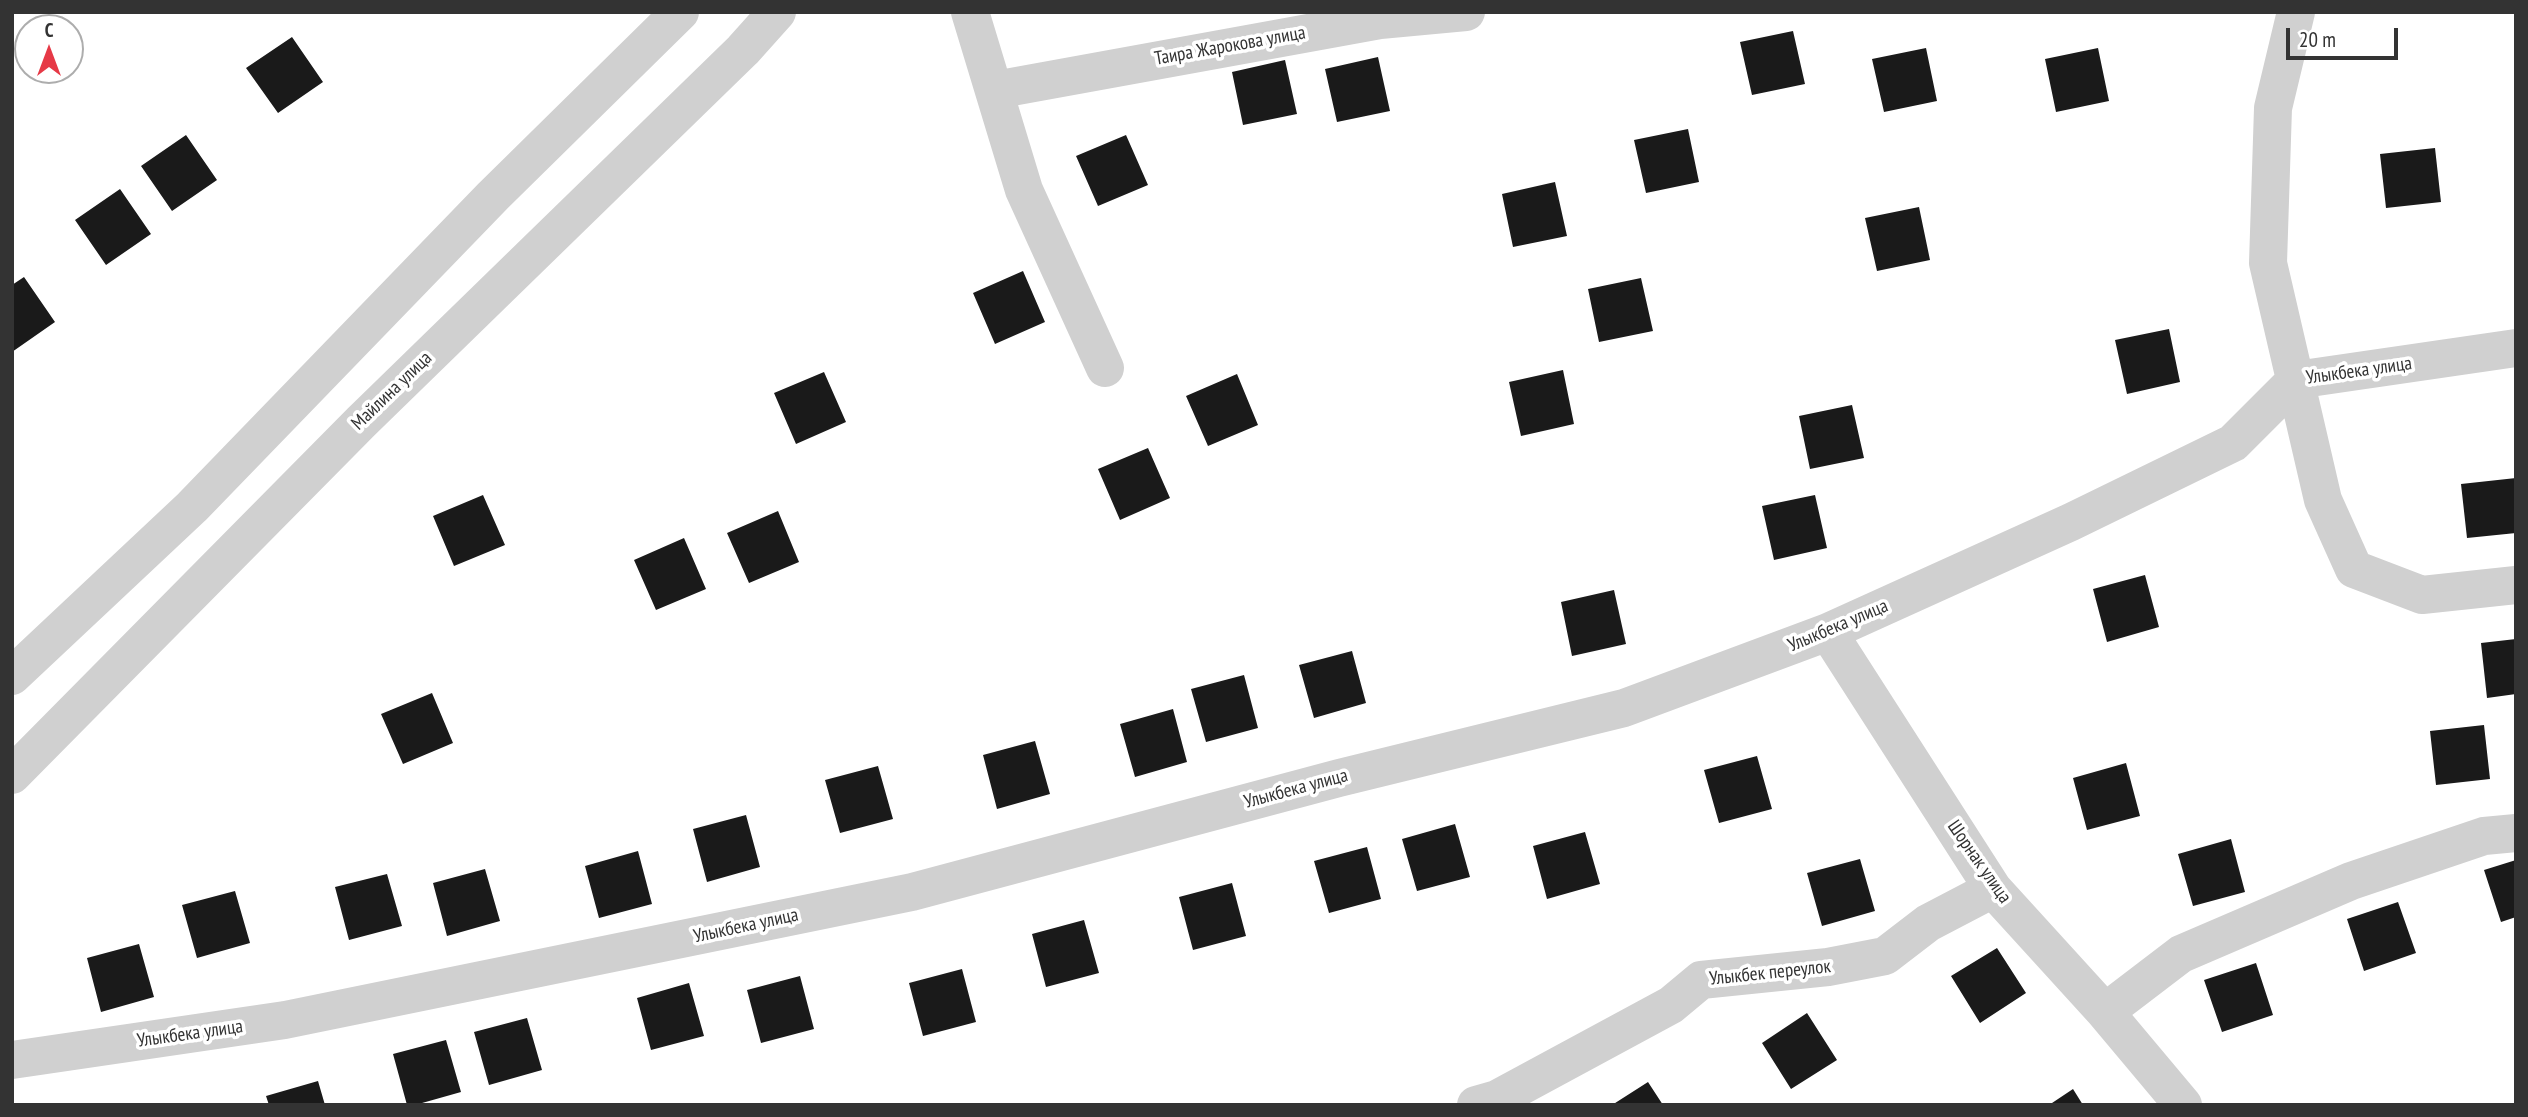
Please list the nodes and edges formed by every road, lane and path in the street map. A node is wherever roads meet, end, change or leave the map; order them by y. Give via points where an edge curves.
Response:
1 (680, 12) edge
2 (777, 12) edge
3 (971, 12) edge
4 (1466, 12) edge
5 (2296, 12) edge
6 (995, 90) junction
7 (2516, 348) edge
8 (1105, 368) dead end
9 (2296, 380) junction
10 (2516, 586) edge
11 (1828, 632) junction
12 (12, 676) edge
13 (12, 775) edge
14 (2516, 833) edge
15 (1993, 889) junction
16 (2105, 1012) junction
17 (12, 1060) edge
18 (1476, 1105) edge
19 (2183, 1105) edge

1 - 12 street via 493,196 191,507
2 - 13 street, Майлина улица
3 - 6 street
4 - 6 street, Таира Жарокова улица via 1380,20
5 - 9 street via 2273,108 2268,263
6 - 8 street via 1024,190
7 - 9 street, Улыкбека улица
9 - 10 street via 2323,500 2354,569 2422,595
9 - 11 street, Улыкбека улица via 2233,443
11 - 15 street, Шорнак улица
11 - 17 street, Улыкбека улица via 1624,708 1339,778 912,892 285,1020
14 - 16 street via 2484,836 2351,881 2181,954
15 - 16 street, Шорнак улица
15 - 18 street, Улыкбек переулок via 1928,923 1885,956 1828,967 1701,980 1671,1005 1497,1099
16 - 19 street, Шорнак улица

